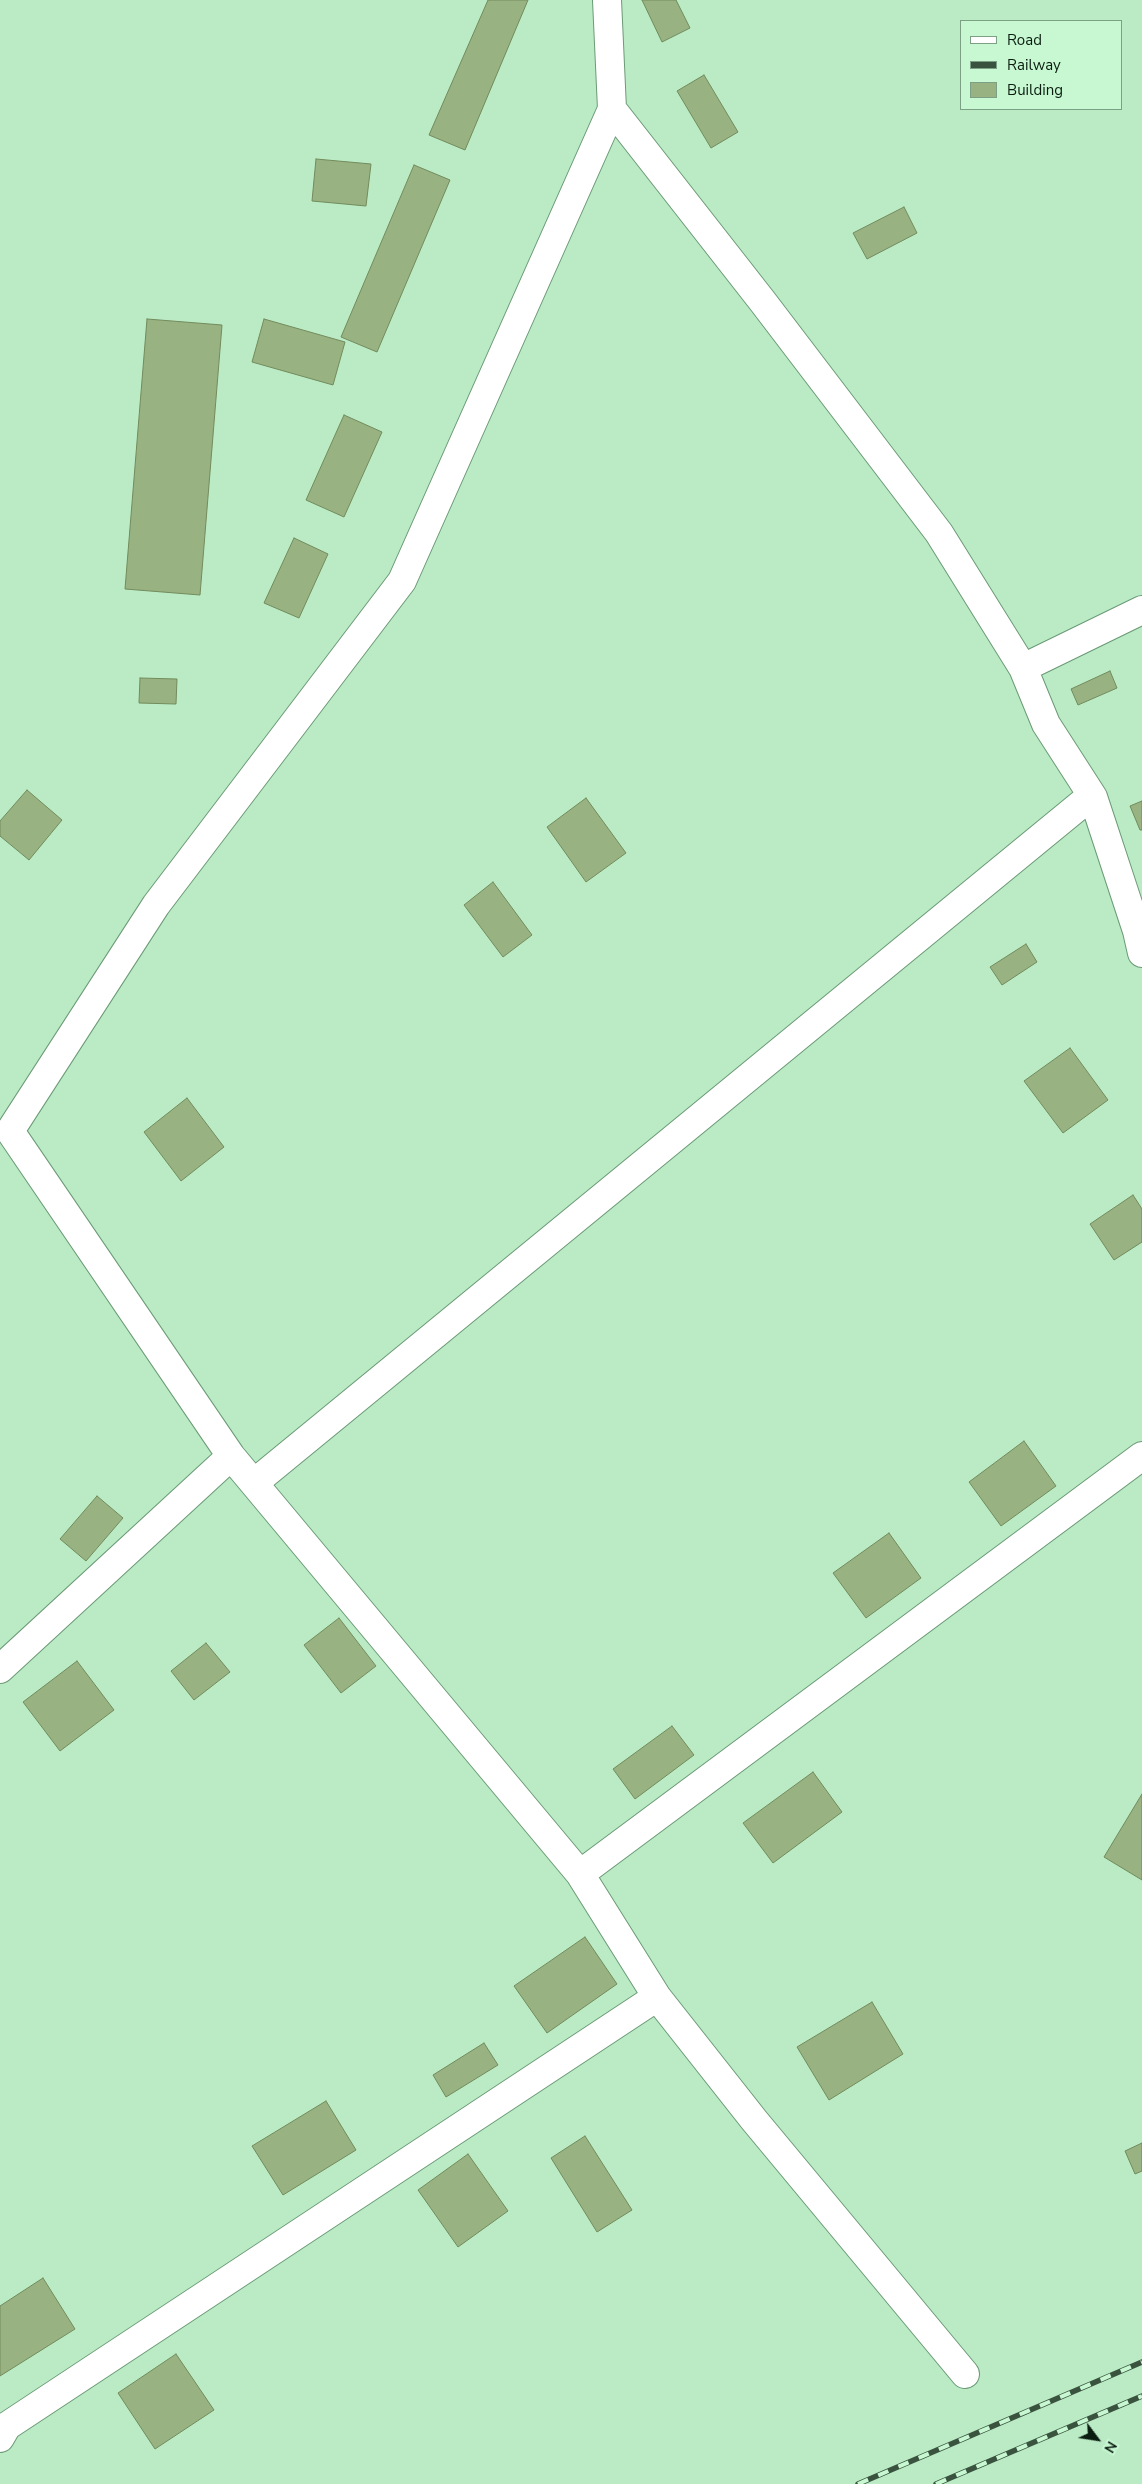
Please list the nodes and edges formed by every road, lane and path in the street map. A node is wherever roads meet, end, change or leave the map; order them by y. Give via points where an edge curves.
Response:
1 (607, 0) edge
2 (612, 109) junction
3 (1142, 610) edge
4 (1023, 668) junction
5 (1092, 796) junction
6 (1142, 953) edge
7 (231, 1456) junction
8 (1142, 1456) edge
9 (254, 1483) junction
10 (0, 1669) edge
11 (580, 1874) junction
12 (656, 1997) junction
13 (966, 2374) dead end
14 (0, 2438) edge

1 - 2 street
2 - 4 street via 939,533
2 - 7 street via 402,581 156,905 10,1131
3 - 4 street
4 - 5 street via 1046,724
5 - 6 street
5 - 9 street
7 - 9 street
7 - 10 street
8 - 11 street
9 - 11 street
11 - 12 street
12 - 13 street
12 - 14 street via 7,2426

